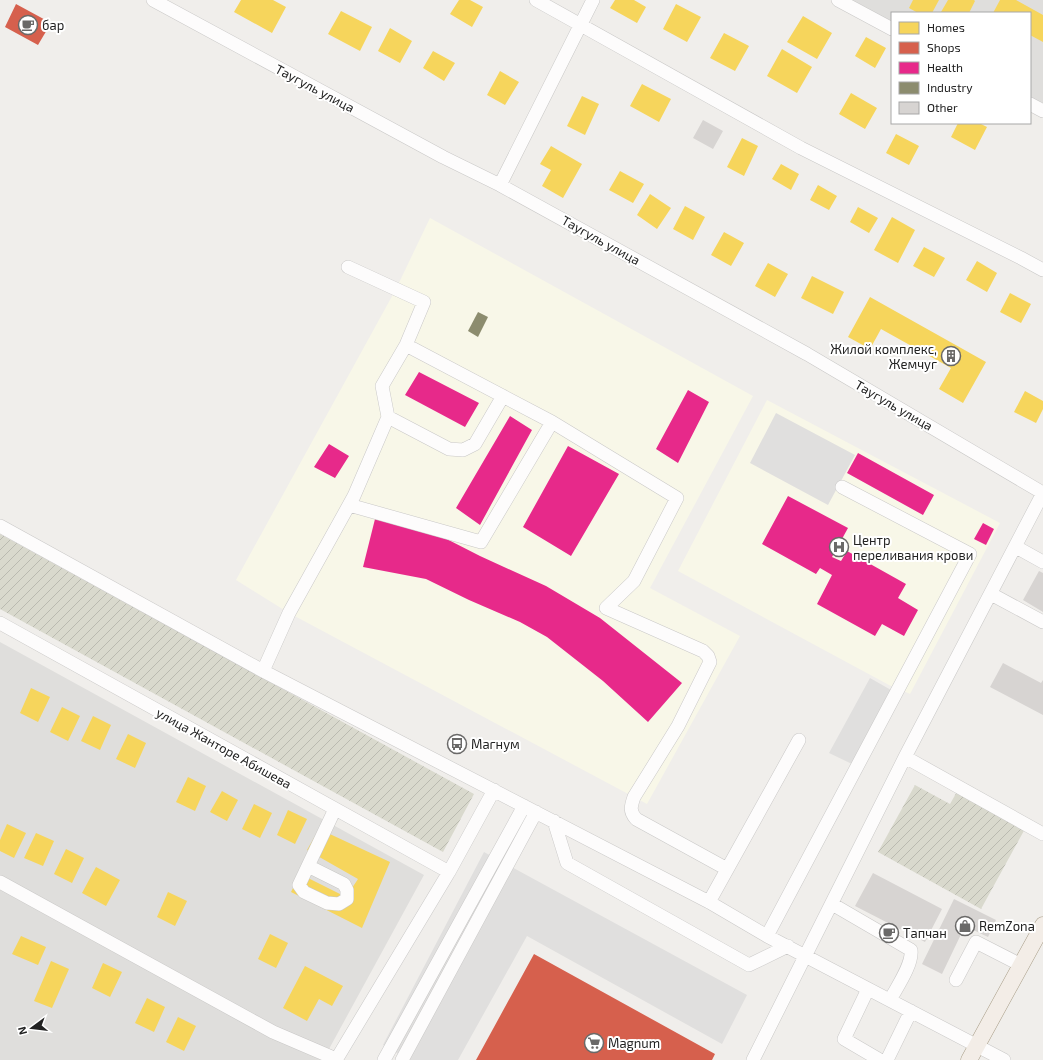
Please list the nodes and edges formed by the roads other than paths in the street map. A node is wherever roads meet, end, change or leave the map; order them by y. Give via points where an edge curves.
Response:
1 (153, 0) edge
2 (536, 0) edge
3 (593, 0) edge
4 (838, 0) edge
5 (580, 24) junction
6 (891, 28) edge
7 (1031, 105) edge
8 (1043, 111) edge
9 (500, 185) junction
10 (348, 267) dead end
11 (1043, 270) edge
12 (406, 345) junction
13 (503, 396) junction
14 (388, 417) junction
15 (552, 422) junction
16 (842, 487) dead end
17 (1043, 493) edge
18 (349, 504) junction
19 (0, 526) edge
20 (1016, 547) junction
21 (1043, 562) edge
22 (991, 594) junction
23 (1043, 622) edge
24 (0, 623) edge
25 (263, 670) junction
26 (799, 740) dead end
27 (905, 757) junction
28 (494, 790) junction
29 (524, 806) junction
30 (334, 810) junction
31 (536, 812) junction
32 (554, 821) junction
33 (1043, 834) edge
34 (308, 866) dead end
35 (727, 869) junction
36 (449, 872) junction
37 (0, 882) edge
38 (709, 902) junction
39 (832, 904) junction
40 (1043, 925) edge
41 (767, 936) junction
42 (788, 946) junction
43 (806, 956) junction
44 (1021, 965) junction
45 (956, 980) dead end
46 (868, 988) junction
47 (890, 1000) junction
48 (911, 1011) junction
49 (977, 1045) junction
50 (336, 1059) edge
51 (384, 1060) edge
52 (402, 1060) edge
53 (753, 1060) edge
54 (880, 1060) edge
55 (887, 1060) edge
56 (969, 1060) edge
57 (1004, 1060) edge

1 - 9 street, Таугуль улица via 443,157
2 - 5 street
3 - 5 street
4 - 6 street
5 - 9 street
5 - 11 street via 801,148
7 - 8 street
9 - 17 street, Таугуль улица via 807,354
10 - 12 street via 424,302
12 - 13 street
12 - 14 street via 382,386
13 - 14 street via 475,444 464,450 450,449
13 - 15 street
14 - 18 street
15 - 18 street via 481,542
15 - 35 street via 677,498 634,581 606,608 703,651 710,662 678,726 634,797 630,808 636,819
16 - 41 street via 970,554
17 - 20 street
18 - 25 street via 289,613
19 - 25 street
20 - 21 street
20 - 22 street
22 - 23 street
22 - 27 street
24 - 30 street, улица Жанторе Абишева
25 - 28 street
26 - 35 street
27 - 33 street
27 - 39 street
28 - 29 street
28 - 36 street
29 - 31 street
29 - 51 street
30 - 34 street
30 - 36 street, улица Жанторе Абишева
31 - 32 street
31 - 52 street
32 - 38 street
32 - 42 street via 567,863 749,965
35 - 38 street
36 - 50 street
37 - 50 street via 273,1032
38 - 41 street
39 - 43 street
39 - 47 street via 911,950 910,962
40 - 44 main road
41 - 42 street
42 - 43 street
43 - 46 street
43 - 53 street
44 - 45 street via 976,942
44 - 49 main road
46 - 47 street
46 - 54 street via 844,1039
47 - 48 street
48 - 49 street
48 - 55 street
49 - 56 main road
49 - 57 street

